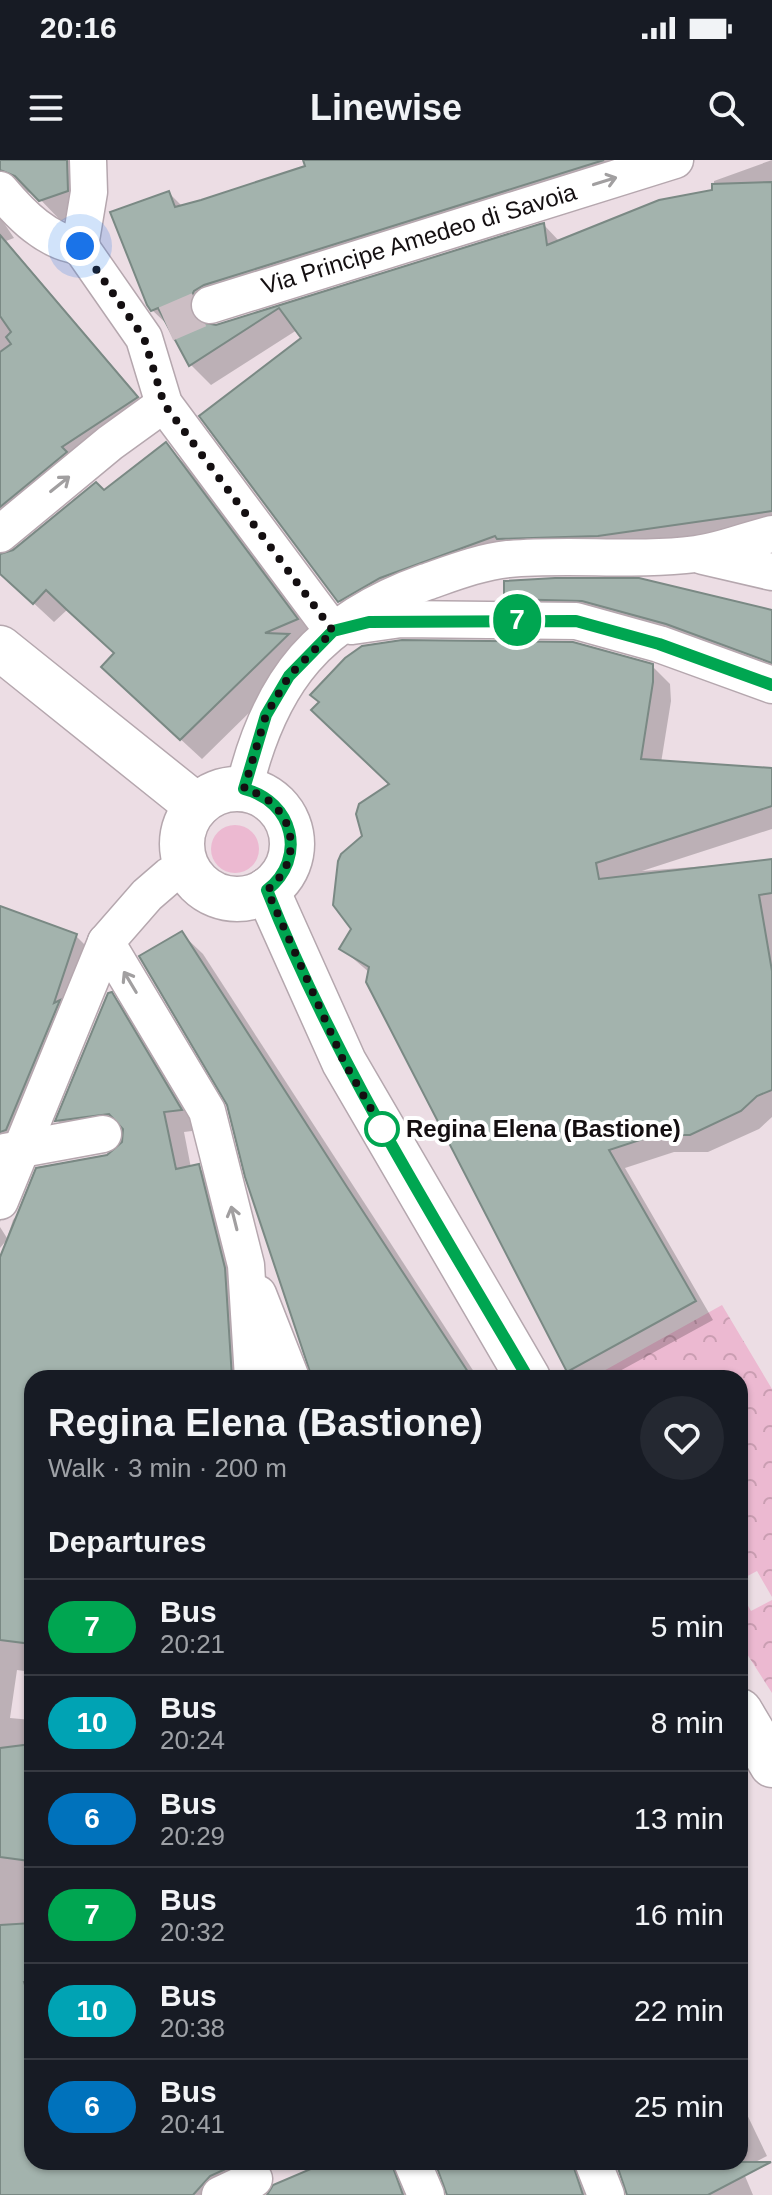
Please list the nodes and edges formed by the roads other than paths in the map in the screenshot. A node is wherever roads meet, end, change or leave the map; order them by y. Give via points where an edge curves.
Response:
1 (88, 160) edge
2 (675, 160) edge
3 (0, 190) edge
4 (80, 246) junction
5 (210, 305) tunnel mouth
6 (164, 404) junction
7 (0, 534) edge
8 (772, 534) edge
9 (697, 554) junction
10 (772, 572) edge
11 (333, 631) junction
12 (0, 648) edge
13 (772, 685) edge
14 (244, 789) junction
15 (197, 806) junction
16 (186, 867) junction
17 (267, 890) junction
18 (106, 942) junction
19 (103, 1134) dead end
20 (11, 1152) edge
21 (0, 1201) edge
22 (246, 1265) junction
23 (253, 1370) edge
24 (288, 1370) edge
25 (523, 1370) edge
26 (748, 1724) edge
27 (772, 1765) edge
28 (415, 2170) edge
29 (596, 2170) edge
30 (256, 2179) edge
31 (220, 2195) edge
32 (426, 2195) edge
33 (606, 2195) edge

1 - 4 street
5 -> 2 street, Via Principe Amedeo di Savoia
3 - 4 street via 60,243
4 - 6 street via 155,331
7 -> 6 street
6 - 11 street
8 - 9 street
9 - 10 street
9 - 11 street via 505,559 405,590 364,608
11 - 13 street via 401,619 576,621
11 - 14 street via 289,676 266,715
12 - 15 street
14 - 15 street via 222,791
14 - 17 street via 277,806 290,829 289,863
15 - 16 street via 183,830
16 - 17 street via 197,883 223,898 246,899
16 - 18 street via 147,895
17 - 25 street via 344,1062
18 - 20 street
22 -> 18 street via 207,1111
19 - 20 street
20 - 21 street
22 - 23 street
22 - 24 street
26 - 27 street
28 - 32 street
29 - 33 street
30 - 31 street

